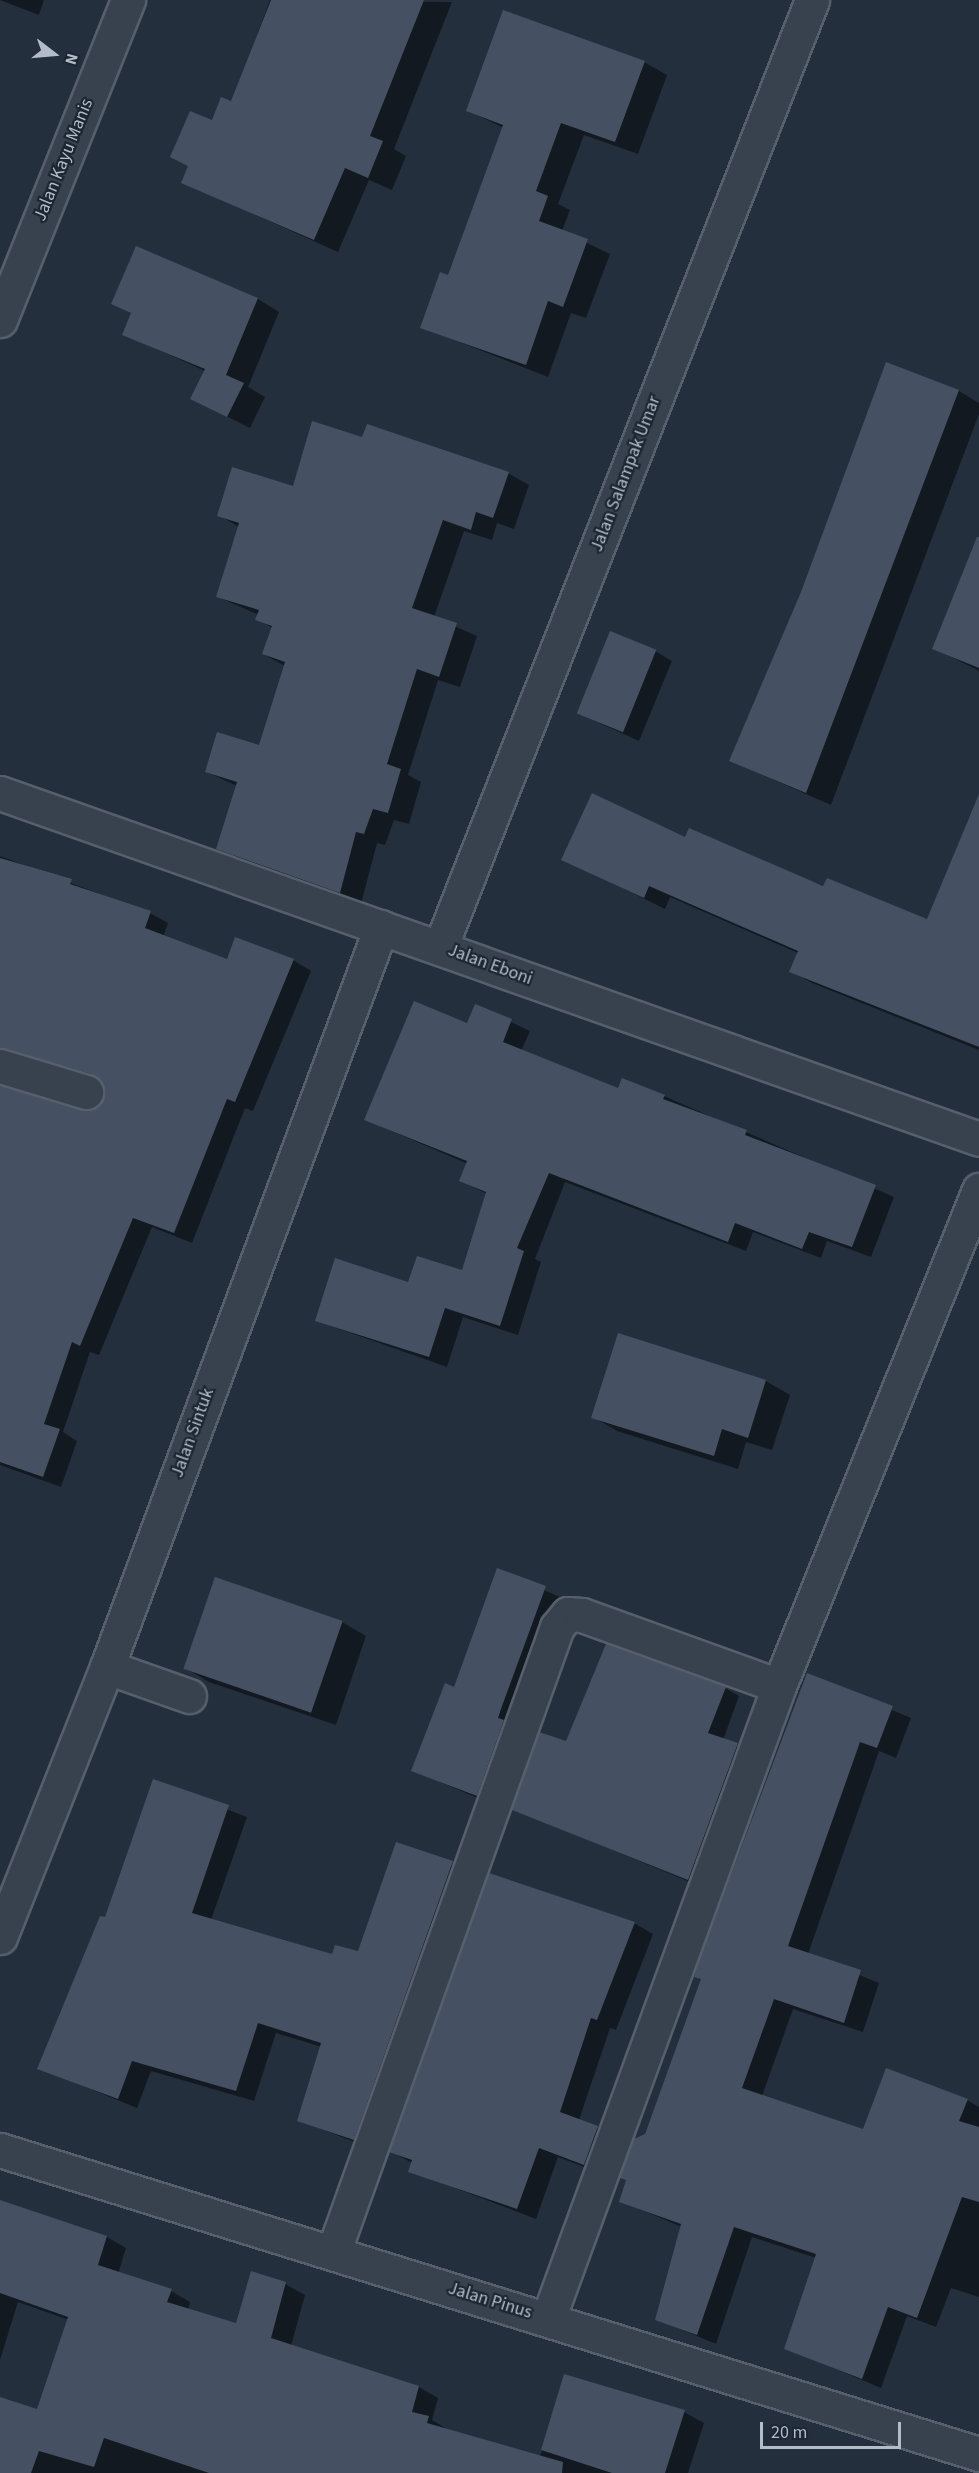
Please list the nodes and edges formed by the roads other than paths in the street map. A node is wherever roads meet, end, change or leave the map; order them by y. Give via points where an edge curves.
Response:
1 (128, 0) edge
2 (812, 0) edge
3 (0, 320) edge
4 (0, 793) edge
5 (381, 927) junction
6 (440, 948) junction
7 (0, 1066) edge
8 (86, 1092) dead end
9 (979, 1138) edge
10 (979, 1190) edge
11 (107, 1667) junction
12 (779, 1686) junction
13 (189, 1696) dead end
14 (0, 1937) edge
15 (0, 2150) edge
16 (333, 2253) junction
17 (548, 2319) junction
18 (979, 2454) edge

1 - 3 street, Jalan Kayu Manis
2 - 6 street, Jalan Salampak Umar
4 - 5 street, Jalan Eboni
5 - 6 street, Jalan Eboni
5 - 11 street, Jalan Sintuk
6 - 9 street, Jalan Eboni
7 - 8 street
10 - 12 street
11 - 13 street
11 - 14 street, Jalan Sintuk
12 - 16 street via 582,1615 568,1614 557,1627
12 - 17 street
15 - 16 street, Jalan Pinus
16 - 17 street, Jalan Pinus
17 - 18 street, Jalan Pinus

